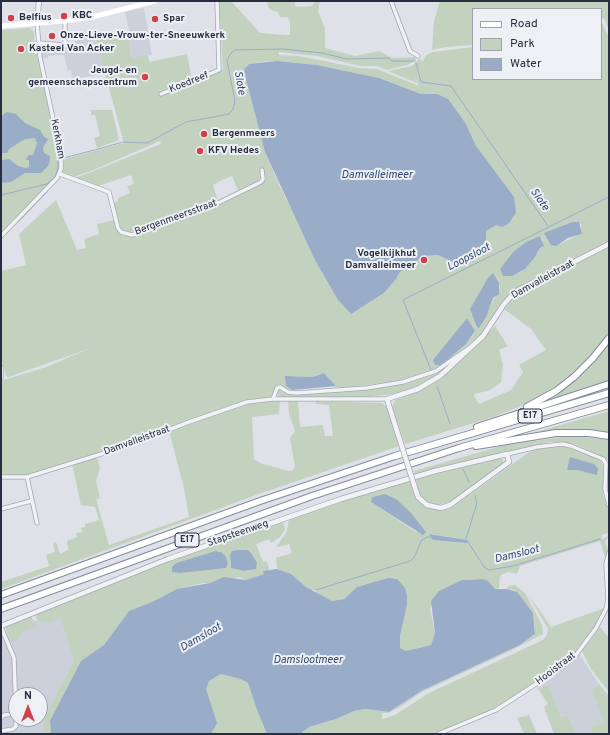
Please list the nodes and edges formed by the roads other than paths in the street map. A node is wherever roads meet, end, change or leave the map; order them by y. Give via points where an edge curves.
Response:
1 (39, 1) edge
2 (155, 1) edge
3 (217, 1) edge
4 (391, 1) edge
5 (65, 21) junction
6 (37, 24) junction
7 (1, 26) edge
8 (38, 43) junction
9 (418, 56) dead end
10 (161, 94) dead end
11 (262, 170) dead end
12 (60, 174) junction
13 (1, 236) edge
14 (609, 244) edge
15 (609, 338) edge
16 (472, 347) junction
17 (1, 367) edge
18 (1, 378) edge
19 (609, 384) edge
20 (609, 393) edge
21 (273, 399) junction
22 (387, 399) junction
23 (609, 406) edge
24 (485, 424) junction
25 (609, 436) edge
26 (451, 438) junction
27 (459, 448) junction
28 (507, 454) junction
29 (27, 477) junction
30 (1, 478) edge
31 (31, 501) junction
32 (609, 505) edge
33 (1, 509) edge
34 (37, 522) dead end
35 (609, 554) edge
36 (1, 595) edge
37 (1, 609) edge
38 (1, 626) edge
39 (15, 687) edge
40 (15, 727) edge
41 (1, 731) edge
42 (438, 734) edge

1 - 6 street
2 - 5 main road
3 - 10 street, Koedreef via 219,70
4 - 9 street via 410,51
5 - 6 main road
5 - 8 street via 65,45
6 - 7 main road
6 - 8 street, Kerkham
8 - 12 street, Kerkham via 61,157
11 - 12 street, Bergenmeersstraat via 263,179 260,182 218,203 132,235 121,232 118,228 109,192
12 - 13 street, Kerkham
14 - 16 street, Damvalleistraat via 515,292 504,304 489,329
15 - 24 highway via 584,368 556,390 526,407
16 - 21 street, Damvalleistraat via 462,351 436,371 404,382 367,388 296,393 280,387 277,388
16 - 22 street, Damvalleistraat via 429,383
17 - 18 street
19 - 24 highway
20 - 26 highway, E17
21 - 22 street, Damvalleistraat
21 - 29 street, Damvalleistraat via 247,402 127,446
22 - 28 street, bridge via 418,497 427,505 441,508 450,505 509,462
23 - 27 highway, E17
24 - 26 highway via 465,430
25 - 27 highway via 556,433
26 - 36 highway, E17 via 260,501
27 - 37 highway, E17 via 262,513
28 - 32 street via 537,446 562,444 603,459 606,464 605,489
28 - 38 street, Stapsteenweg via 428,473 340,499 168,559
29 - 30 street, Damvalleistraat
29 - 31 street
31 - 33 street
31 - 34 street
35 - 42 street, Hooistraat via 606,564 606,609 596,628 576,655 496,710
38 - 39 street, Stapsteenweg via 14,658
40 - 41 street

